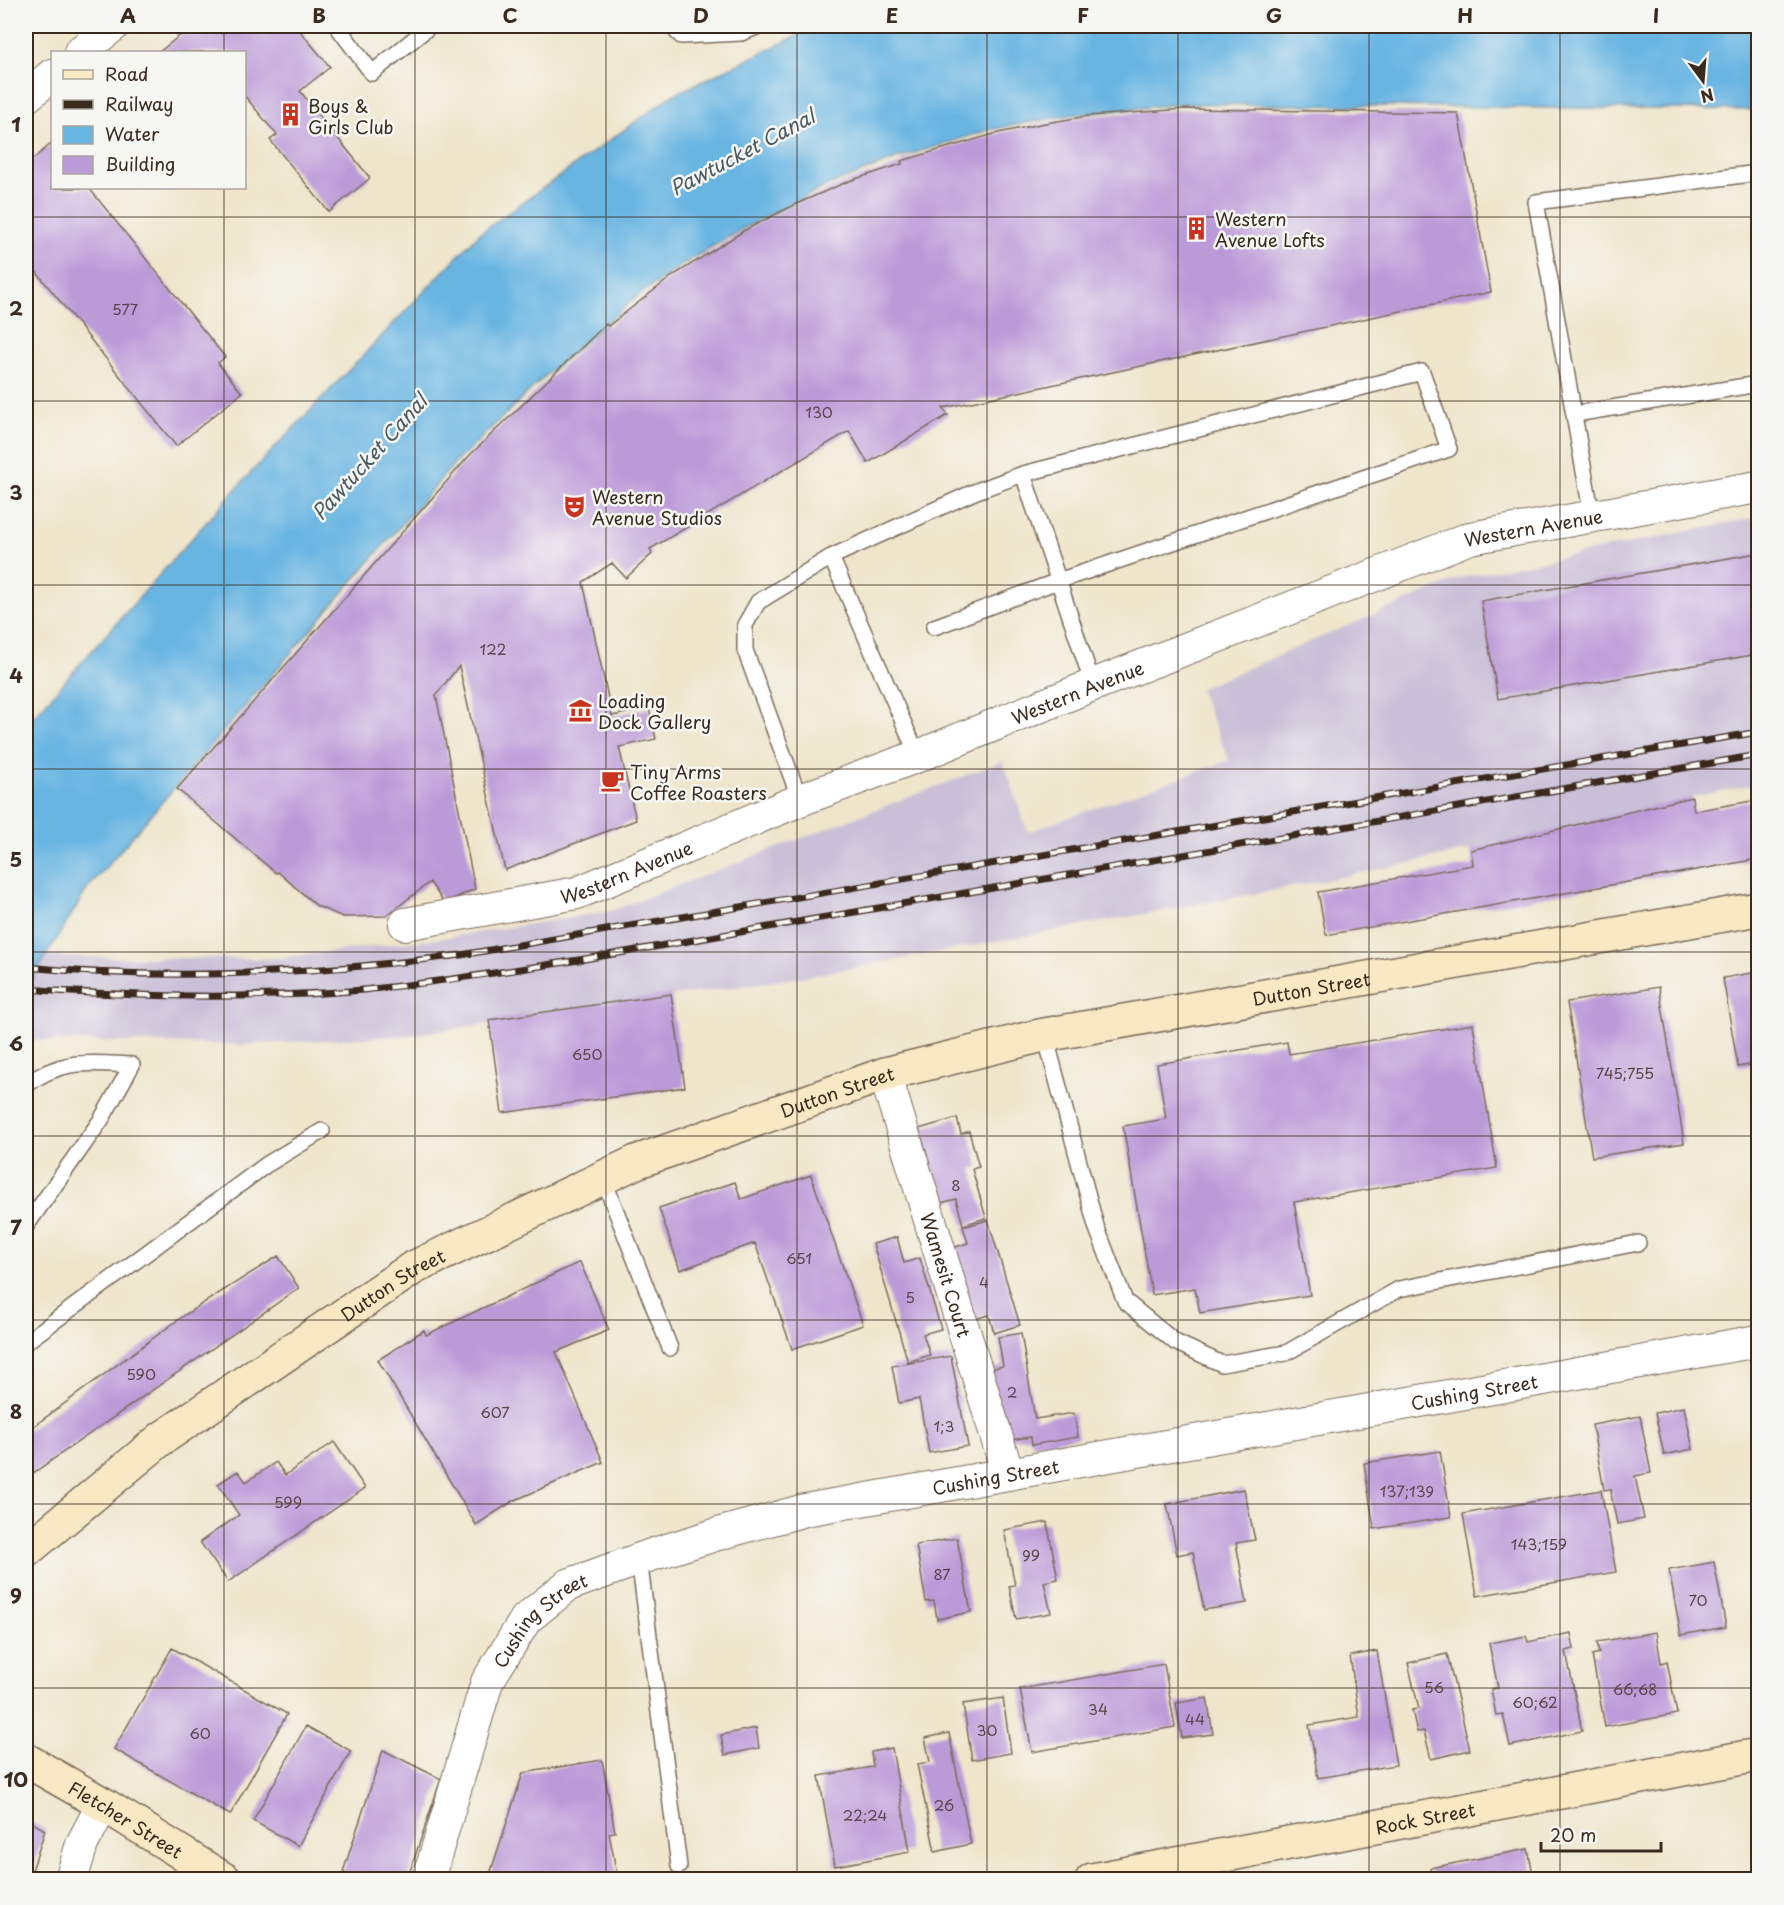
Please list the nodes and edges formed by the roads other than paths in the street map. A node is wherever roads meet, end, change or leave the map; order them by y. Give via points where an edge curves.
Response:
1 (113, 26) edge
2 (337, 26) edge
3 (430, 26) edge
4 (671, 26) edge
5 (759, 26) edge
6 (81, 51) edge
7 (51, 76) edge
8 (26, 97) edge
9 (1758, 173) edge
10 (1758, 384) edge
11 (1575, 414) junction
12 (1023, 474) junction
13 (1758, 487) edge
14 (1592, 516) junction
15 (831, 557) junction
16 (1058, 581) junction
17 (934, 627) dead end
18 (1093, 685) junction
19 (918, 756) junction
20 (800, 800) junction
21 (1758, 909) edge
22 (405, 924) dead end
23 (1045, 1035) junction
24 (885, 1074) junction
25 (26, 1085) edge
26 (322, 1131) dead end
27 (603, 1178) junction
28 (26, 1226) edge
29 (1638, 1243) dead end
30 (1758, 1341) edge
31 (26, 1342) edge
32 (670, 1348) dead end
33 (1008, 1474) junction
34 (26, 1551) edge
35 (639, 1559) junction
36 (1758, 1755) edge
37 (26, 1761) edge
38 (103, 1804) junction
39 (679, 1866) dead end
40 (72, 1880) edge
41 (225, 1880) edge
42 (428, 1880) edge
43 (1092, 1880) edge

1 - 6 street
2 - 3 lane via 372,73
4 - 5 lane via 681,36 741,33
7 - 8 street
9 - 11 lane via 1536,202
10 - 11 lane
11 - 14 lane
12 - 15 lane
12 - 16 lane
12 - 16 lane via 1422,372 1449,449
13 - 14 street, Western Avenue
14 - 18 street, Western Avenue via 1470,538
15 - 19 lane
15 - 20 lane via 758,602 745,625 745,650
16 - 17 lane
16 - 18 lane
18 - 19 street, Western Avenue
19 - 20 street, Western Avenue
20 - 22 street, Western Avenue via 577,893
21 - 23 street, Dutton Street
23 - 24 street, Dutton Street
23 - 29 lane via 1096,1226 1125,1301 1175,1342 1222,1364 1286,1353 1399,1289
24 - 27 street, Dutton Street via 636,1162
24 - 33 street, Wamesit Court
25 - 28 lane via 65,1064 132,1065 101,1120
26 - 31 lane via 266,1165
27 - 32 lane
27 - 34 street, Dutton Street via 413,1268 161,1439
30 - 33 street, Cushing Street
33 - 35 street, Cushing Street via 805,1510
35 - 39 lane
35 - 42 street, Cushing Street via 568,1585 526,1620 487,1682
36 - 43 street, Rock Street
37 - 38 street, Fletcher Street
38 - 40 street via 82,1844
38 - 41 street, Fletcher Street

